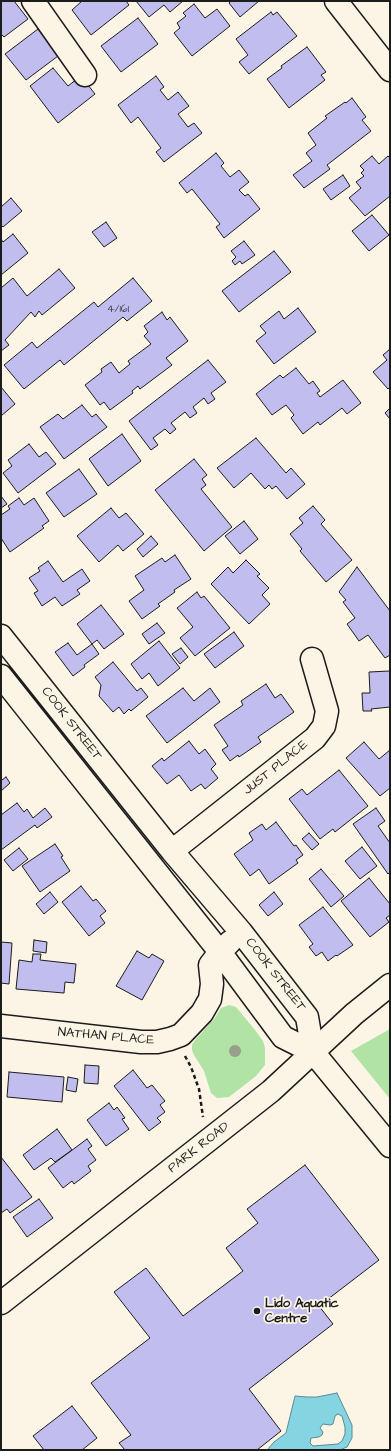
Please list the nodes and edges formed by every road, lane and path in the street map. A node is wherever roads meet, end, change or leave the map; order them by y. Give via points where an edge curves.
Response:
1 (33, 1) edge
2 (336, 1) edge
3 (390, 70) edge
4 (85, 75) dead end
5 (1, 636) edge
6 (312, 659) dead end
7 (1, 676) edge
8 (172, 851) junction
9 (240, 932) junction
10 (220, 952) junction
11 (390, 985) edge
12 (1, 1026) edge
13 (170, 1040) junction
14 (314, 1052) junction
15 (204, 1144) junction
16 (390, 1146) edge
17 (1, 1303) edge

1 - 4 street
2 - 3 street
5 - 8 street, COOK STREET
6 - 8 street, JUST PLACE via 327,711 324,726 314,738
7 - 10 street, COOK STREET
8 - 9 street, COOK STREET
9 - 10 street, NATHAN PLACE
9 - 14 street, COOK STREET via 308,1017
10 - 13 street, NATHAN PLACE via 210,965 210,1000 202,1013 181,1034
10 - 14 street, COOK STREET via 283,1037
11 - 14 street, PARK ROAD via 354,1014
12 - 13 street, NATHAN PLACE via 141,1042
13 - 15 path via 184,1054 199,1089
14 - 15 street, PARK ROAD via 271,1091
14 - 16 street
15 - 17 street, PARK ROAD

